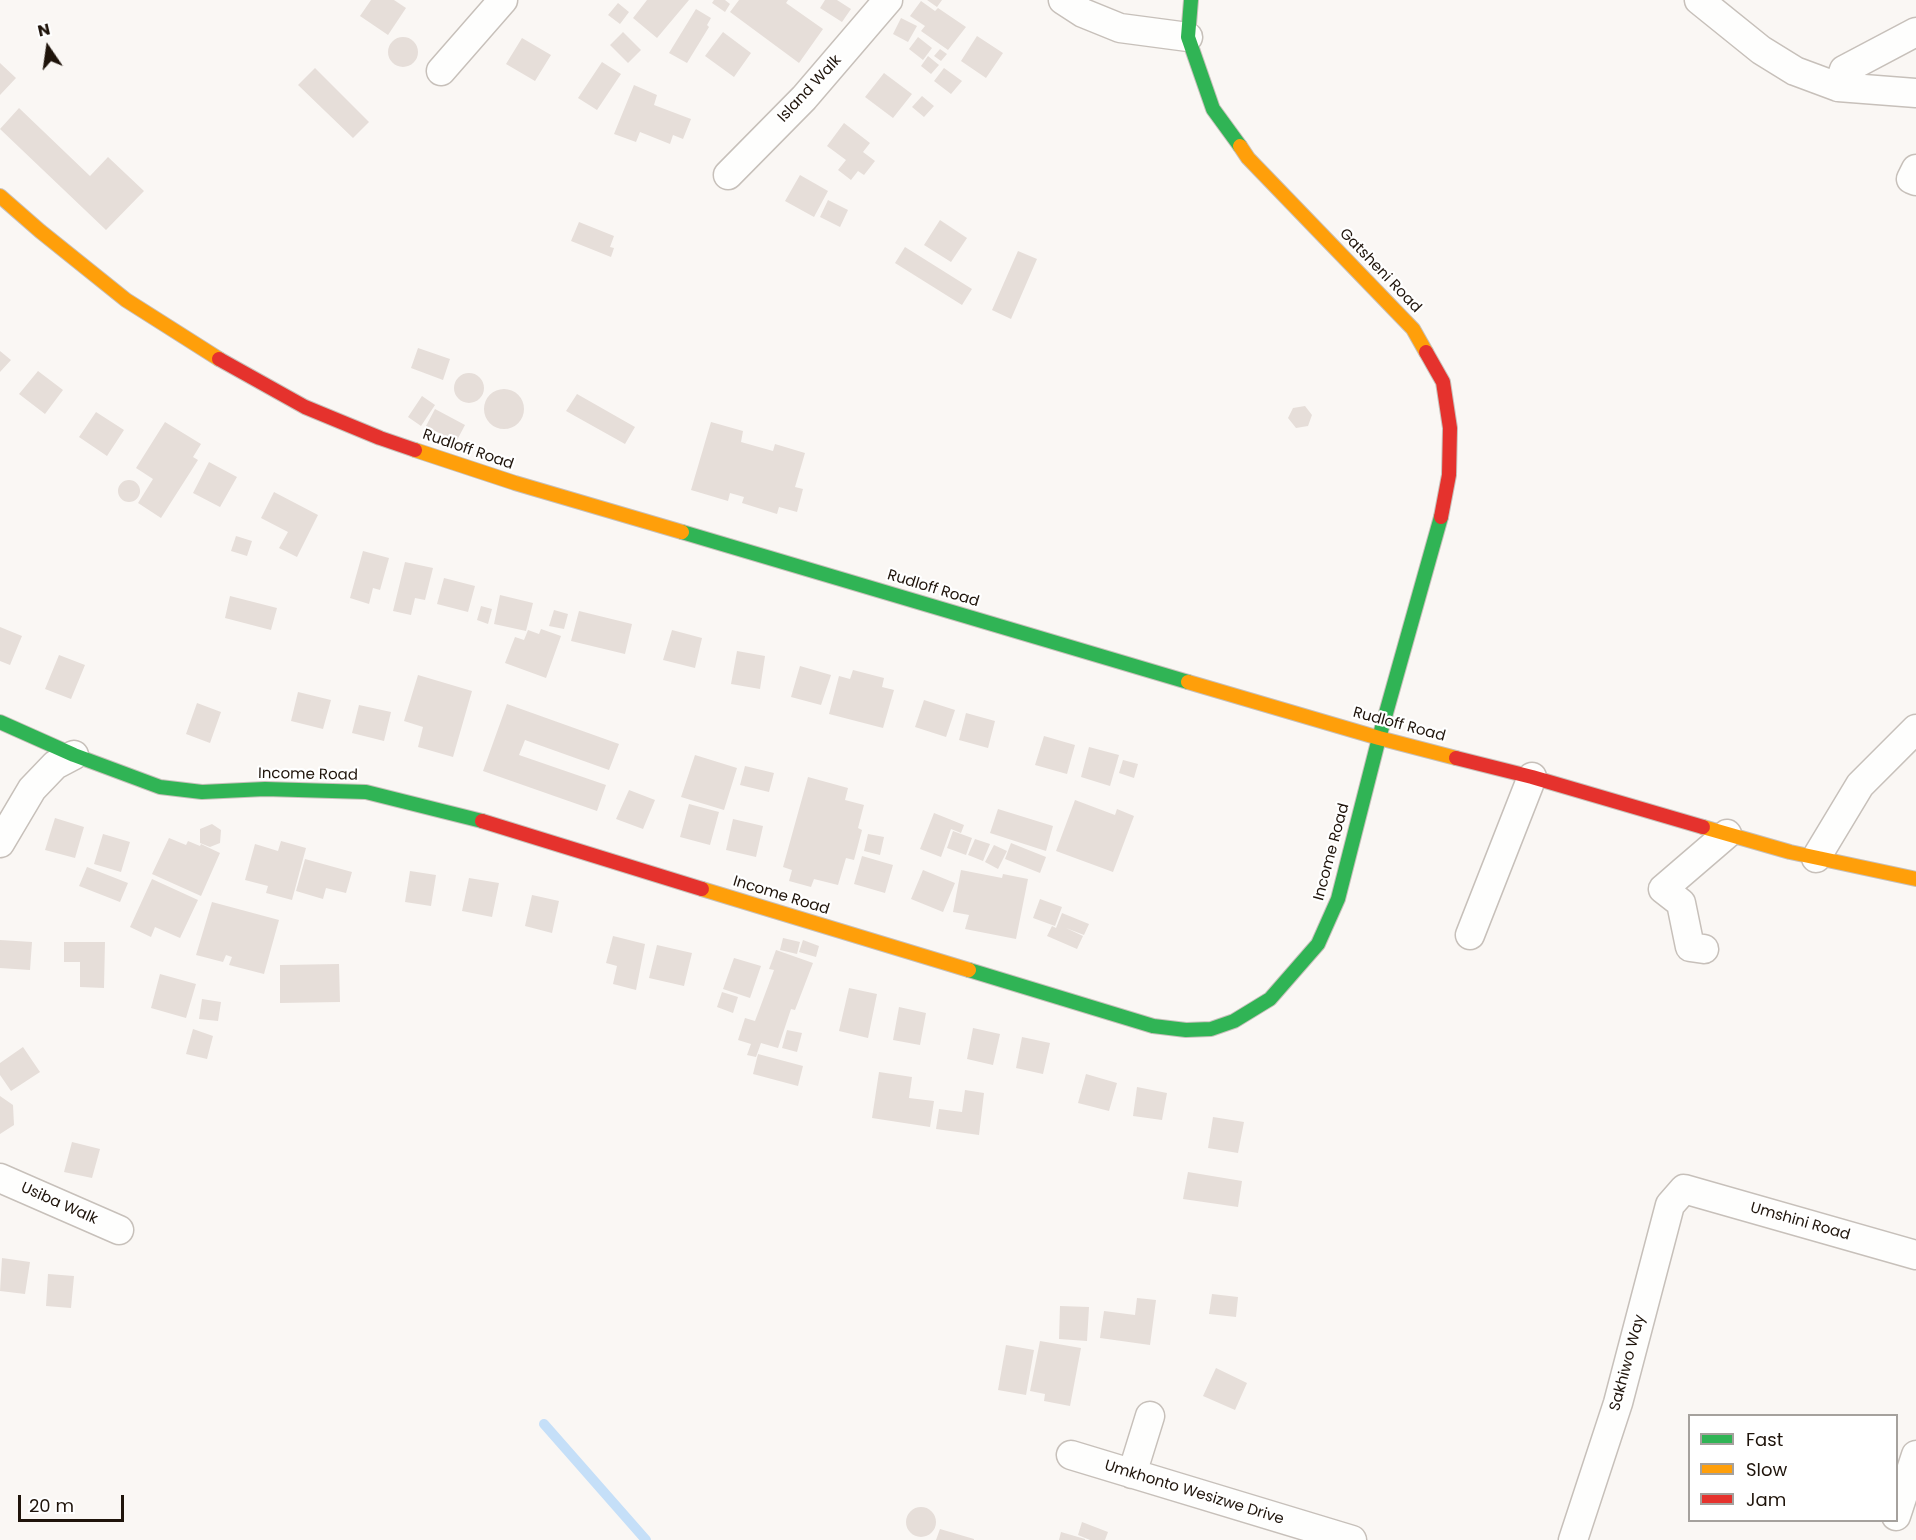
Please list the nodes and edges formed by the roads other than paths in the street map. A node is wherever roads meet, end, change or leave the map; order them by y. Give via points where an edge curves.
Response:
1 (503, 0) edge
2 (888, 0) edge
3 (1063, 0) edge
4 (1191, 0) edge
5 (1700, 0) edge
6 (1916, 33) edge
7 (1188, 37) junction
8 (441, 71) dead end
9 (1838, 87) junction
10 (1916, 93) edge
11 (1916, 169) edge
12 (728, 175) dead end
13 (1916, 181) edge
14 (0, 196) edge
15 (0, 722) edge
16 (1916, 729) edge
17 (1379, 738) junction
18 (74, 755) junction
19 (1532, 777) junction
20 (1727, 834) junction
21 (0, 843) edge
22 (1816, 858) junction
23 (1916, 879) edge
24 (1470, 935) dead end
25 (1704, 949) dead end
26 (0, 1178) edge
27 (1684, 1190) joint
28 (119, 1230) dead end
29 (1916, 1255) edge
30 (1150, 1416) dead end
31 (1071, 1455) dead end
32 (1916, 1455) edge
33 (1132, 1474) junction
34 (1898, 1510) edge
35 (1895, 1522) edge
36 (1352, 1540) edge
37 (1574, 1540) edge
38 (1889, 1540) edge

1 - 8 street
2 - 12 street, Island Walk via 804,98
3 - 7 street via 1119,28
4 - 7 street, Gatsheni Road
5 - 9 street via 1761,50 1795,71
6 - 9 street via 1844,70
7 - 17 street, Gatsheni Road via 1213,109 1248,158 1413,329 1443,382 1450,428 1449,476 1430,561
9 - 10 street
11 - 13 street via 1911,179
14 - 17 street, Rudloff Road via 126,300 212,355 305,407 380,438 515,483
15 - 18 street, Income Road
16 - 22 street via 1860,785
17 - 18 street, Income Road via 1338,899 1318,944 1270,999 1234,1021 1211,1029 1186,1030 1153,1026 458,814 366,792 202,792 160,787
17 - 19 street, Rudloff Road
18 - 21 street via 54,765 32,789
19 - 20 street, Rudloff Road
19 - 24 street
20 - 22 street, Rudloff Road
20 - 25 street via 1663,889 1681,903 1690,947
22 - 23 street, Rudloff Road
26 - 28 street, Usiba Walk
27 - 29 street, Umshini Road
27 - 37 street, Sakhiwo Way via 1670,1205 1618,1403
30 - 33 street
31 - 33 street, Umkhonto Wesizwe Drive
32 - 34 street
33 - 36 street, Umkhonto Wesizwe Drive
35 - 38 street

